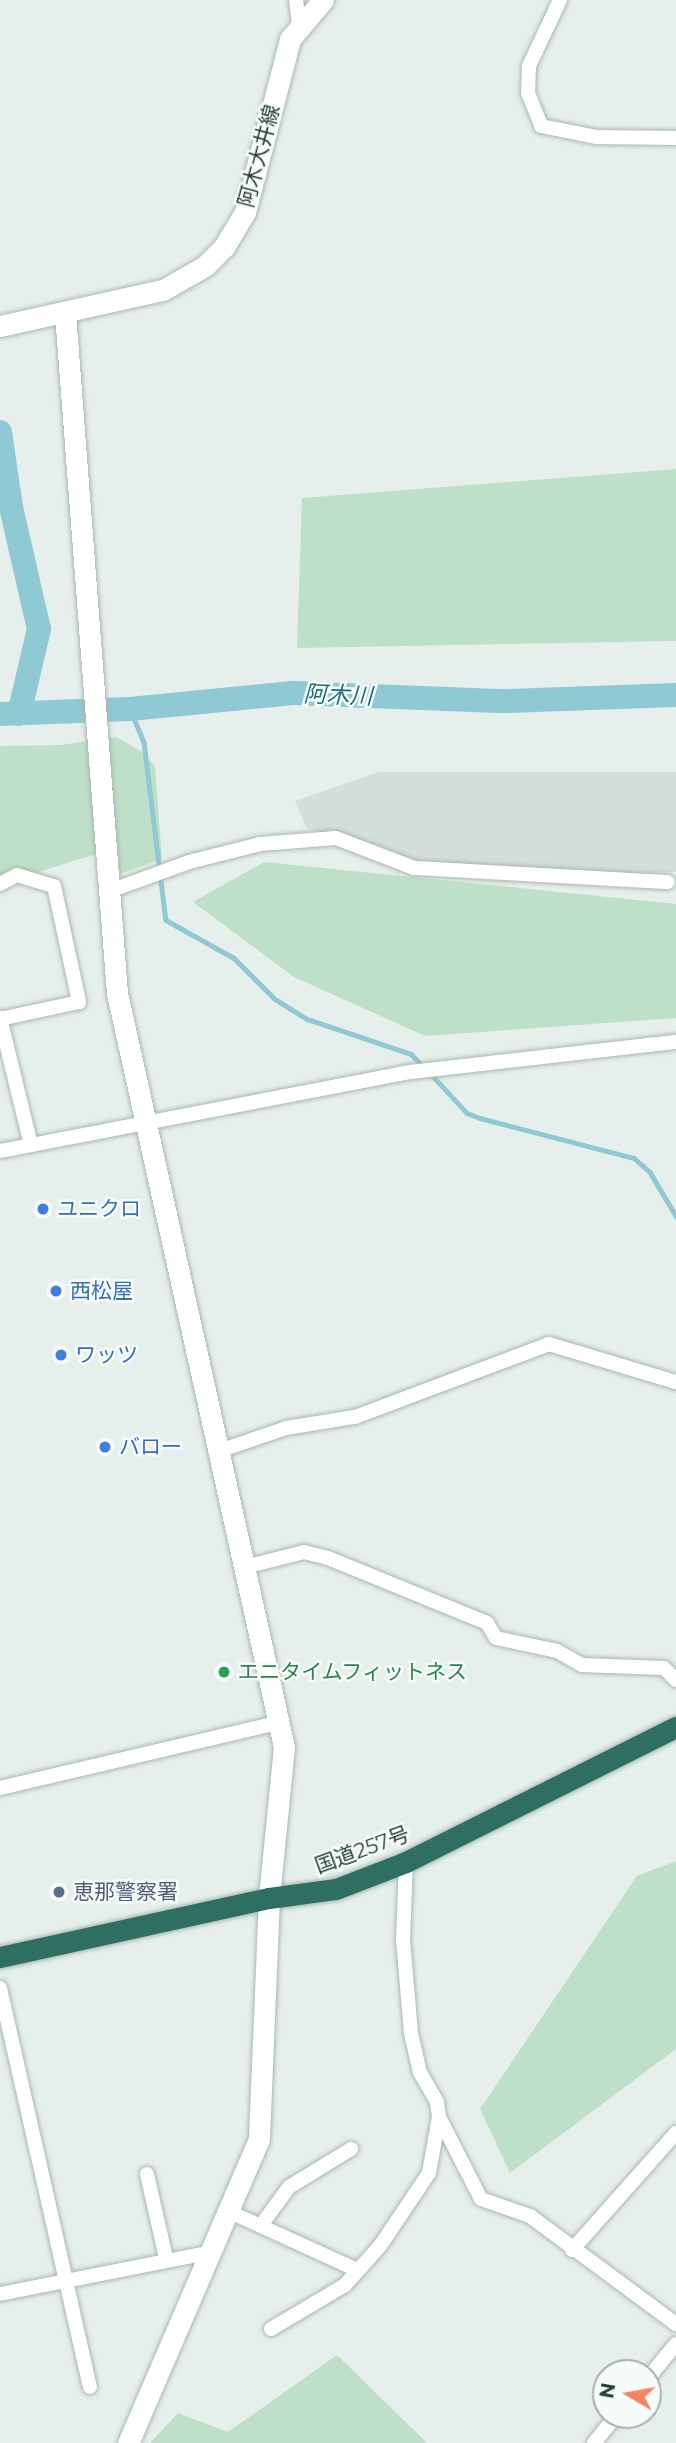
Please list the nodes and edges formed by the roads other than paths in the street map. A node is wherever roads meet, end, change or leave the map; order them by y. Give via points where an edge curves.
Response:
1 (296, 0) edge
2 (323, 0) edge
3 (560, 0) edge
4 (299, 25) junction
5 (676, 138) edge
6 (65, 313) junction
7 (0, 326) edge
8 (668, 882) dead end
9 (0, 884) edge
10 (107, 892) junction
11 (0, 1019) edge
12 (676, 1042) edge
13 (145, 1121) junction
14 (31, 1144) junction
15 (0, 1151) edge
16 (676, 1382) edge
17 (219, 1451) junction
18 (245, 1567) junction
19 (676, 1680) edge
20 (281, 1722) junction
21 (676, 1727) edge
22 (0, 1788) edge
23 (406, 1862) junction
24 (269, 1898) junction
25 (0, 1957) edge
26 (0, 1988) edge
27 (439, 2117) junction
28 (676, 2133) edge
29 (351, 2149) dead end
30 (147, 2174) dead end
31 (230, 2212) junction
32 (262, 2224) junction
33 (572, 2250) junction
34 (213, 2252) junction
35 (166, 2258) junction
36 (357, 2270) junction
37 (66, 2279) junction
38 (0, 2294) edge
39 (676, 2325) edge
40 (271, 2329) dead end
41 (676, 2344) edge
42 (662, 2361) edge
43 (90, 2387) dead end
44 (606, 2429) edge
45 (128, 2443) edge
46 (594, 2443) edge

1 - 4 street
2 - 4 street, 阿木大井線
3 - 5 street via 529,66 528,93 541,126 596,137
4 - 6 street, 阿木大井線 via 290,39 245,212 225,247 205,266 163,290
6 - 7 street, 阿木大井線
6 - 10 street
8 - 10 street via 414,868 336,838 260,844
9 - 11 street via 17,875 54,886 79,1002
10 - 13 street via 117,993
11 - 14 street
12 - 13 street via 453,1065
13 - 14 street
13 - 17 street
14 - 15 street
16 - 17 street via 549,1344 355,1417 286,1428
17 - 18 street
18 - 19 street via 304,1552 328,1558 487,1623 495,1638 558,1651 582,1665 664,1668
18 - 20 street
20 - 22 street
20 - 24 street via 283,1760
21 - 23 highway, 国道257号
23 - 24 highway, 国道257号 via 336,1889
23 - 27 street via 403,1940 411,2033 420,2073 437,2102
24 - 25 highway, 国道257号
24 - 31 street via 263,2123
26 - 37 street
27 - 33 street via 481,2199 530,2216
27 - 36 street via 429,2173 380,2246
28 - 33 street
29 - 32 street via 289,2187
30 - 35 street
31 - 32 street
31 - 34 street
32 - 36 street
33 - 39 street
34 - 35 street
34 - 45 street
35 - 37 street
36 - 40 street via 345,2285
37 - 38 street
37 - 43 street
41 - 42 street
44 - 46 street

